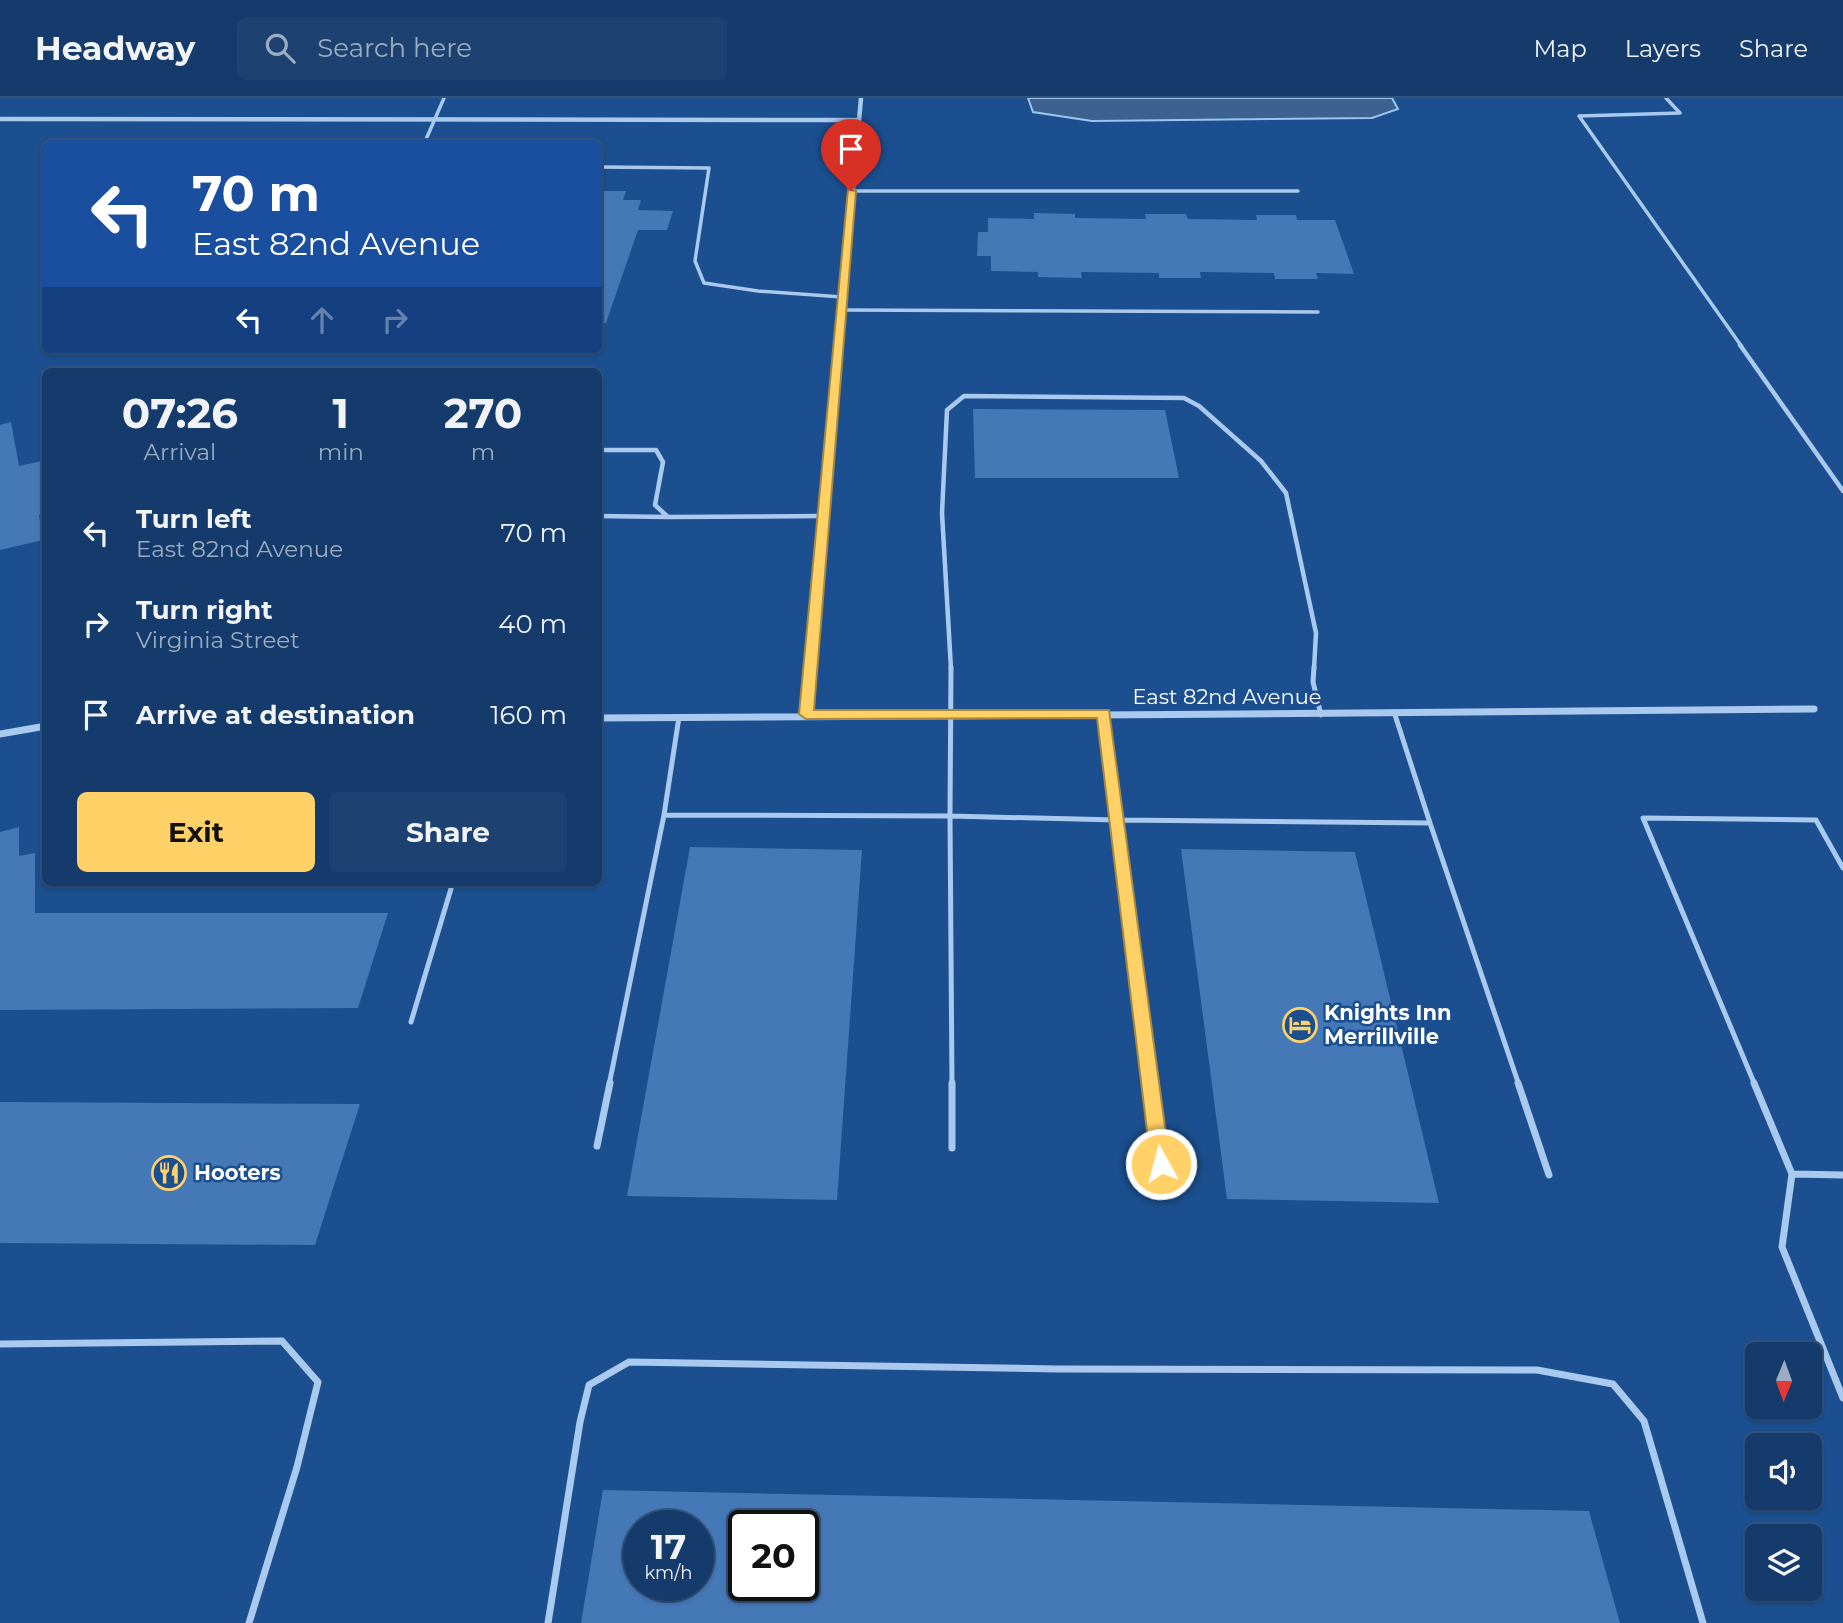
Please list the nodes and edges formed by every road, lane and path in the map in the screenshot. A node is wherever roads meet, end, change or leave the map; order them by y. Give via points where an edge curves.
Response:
1 (444, 98) edge
2 (861, 98) edge
3 (1666, 98) edge
4 (0, 118) edge
5 (433, 120) junction
6 (858, 120) junction
7 (426, 140) edge
8 (602, 167) edge
9 (851, 191) junction
10 (1298, 191) dead end
11 (842, 297) junction
12 (841, 310) junction
13 (1318, 312) dead end
14 (602, 450) edge
15 (1843, 491) edge
16 (602, 516) edge
17 (823, 516) junction
18 (668, 517) junction
19 (1814, 709) dead end
20 (1104, 713) junction
21 (806, 714) junction
22 (950, 714) junction
23 (1321, 715) junction
24 (1395, 715) junction
25 (680, 717) junction
26 (602, 718) edge
27 (42, 727) edge
28 (0, 734) edge
29 (664, 815) junction
30 (950, 816) junction
31 (1118, 820) junction
32 (1430, 823) junction
33 (1843, 868) edge
34 (452, 886) edge
35 (411, 1022) dead end
36 (597, 1146) dead end
37 (952, 1148) dead end
38 (1161, 1164) dead end
39 (1792, 1174) junction
40 (1549, 1175) dead end
41 (1843, 1175) edge
42 (0, 1344) edge
43 (1843, 1398) edge
44 (249, 1623) edge
45 (548, 1623) edge
46 (1703, 1623) edge

1 - 5 lane
2 - 6 street
3 - 15 lane via 1680,113 1579,116
4 - 5 street
5 - 6 street
5 - 7 lane
6 - 9 street
8 - 11 lane via 709,168 695,261 704,283 758,292
9 - 10 lane
9 - 11 street
11 - 12 street
12 - 13 lane
12 - 17 street
14 - 18 lane via 656,450 663,461 655,505
16 - 18 lane
17 - 18 lane
17 - 21 street
19 - 24 street, East 82nd Avenue
20 - 22 street, East 82nd Avenue
20 - 23 street, East 82nd Avenue
20 - 31 lane
21 - 22 street, East 82nd Avenue
21 - 25 street, East 82nd Avenue
22 - 23 lane via 942,513 947,411 964,396 1184,398 1222,426 1261,461 1286,493 1316,633 1313,682
22 - 30 lane
23 - 24 street, East 82nd Avenue
24 - 32 lane
25 - 26 street, East 82nd Avenue
25 - 29 lane
27 - 28 street
29 - 30 lane
29 - 36 lane
30 - 31 lane
30 - 37 lane
31 - 32 lane
31 - 38 lane
32 - 40 lane
33 - 39 lane via 1816,820 1643,818
34 - 35 lane
39 - 41 lane
39 - 43 lane via 1782,1247
42 - 44 lane via 282,1341 318,1382
45 - 46 lane via 589,1385 629,1362 1537,1370 1613,1384 1644,1421

